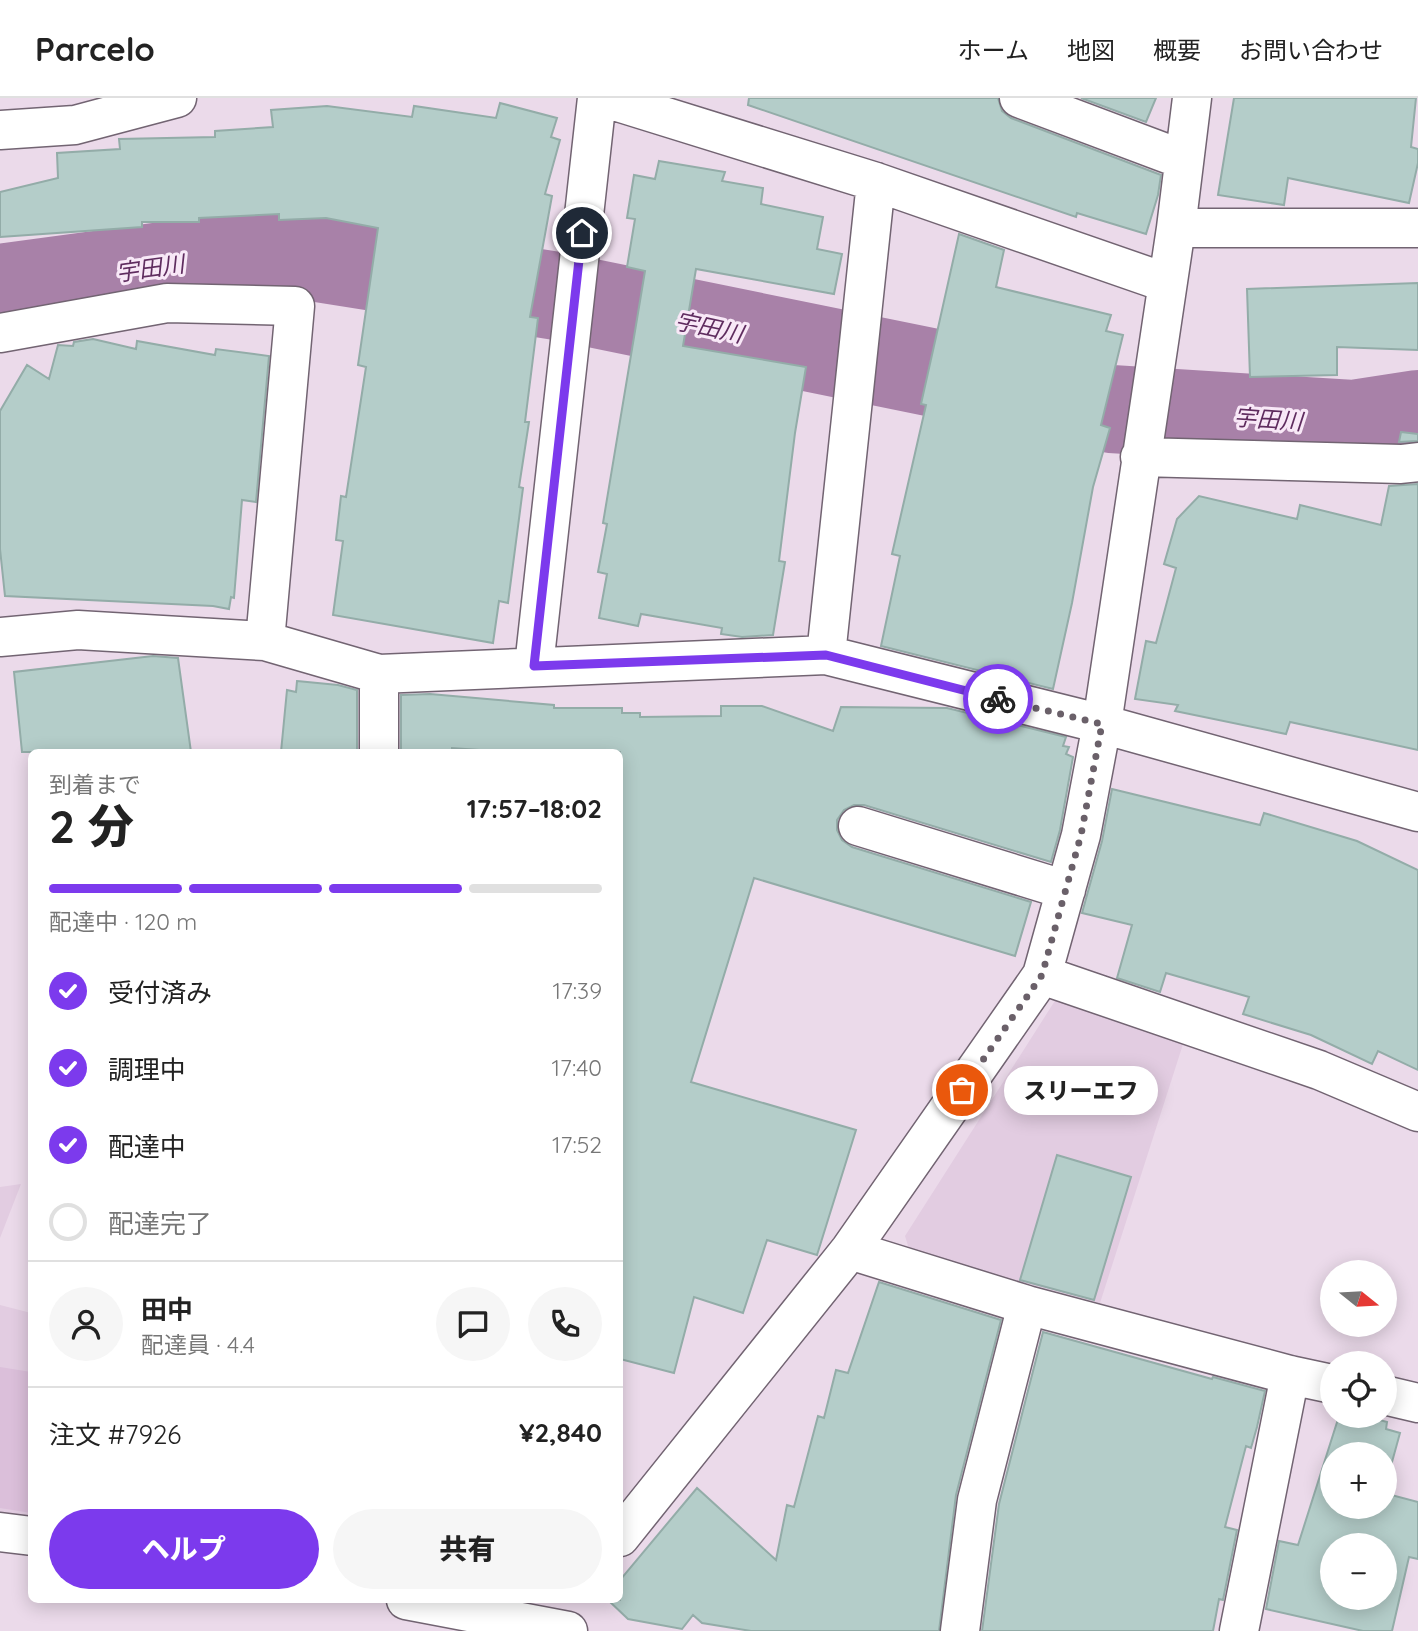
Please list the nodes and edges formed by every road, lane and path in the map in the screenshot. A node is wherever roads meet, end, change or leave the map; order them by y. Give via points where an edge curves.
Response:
1 (177, 98) edge
2 (597, 98) edge
3 (605, 98) edge
4 (1019, 98) edge
5 (1192, 98) edge
6 (0, 130) edge
7 (1184, 160) junction
8 (876, 182) junction
9 (1176, 228) junction
10 (1418, 228) edge
11 (1167, 283) junction
12 (0, 334) edge
13 (1141, 455) junction
14 (1418, 462) edge
15 (0, 637) edge
16 (265, 641) junction
17 (826, 655) junction
18 (534, 666) junction
19 (379, 674) junction
20 (1102, 724) junction
21 (379, 749) edge
22 (1418, 812) edge
23 (858, 826) dead end
24 (1066, 890) junction
25 (1042, 975) junction
26 (1418, 1112) edge
27 (850, 1250) junction
28 (1027, 1305) junction
29 (1290, 1375) junction
30 (1320, 1381) edge
31 (1397, 1398) edge
32 (1418, 1403) edge
33 (0, 1532) edge
34 (623, 1533) edge
35 (28, 1536) edge
36 (427, 1603) edge
37 (557, 1622) edge
38 (960, 1631) edge
39 (1239, 1631) edge

1 - 6 street via 75,125
2 - 18 street
3 - 8 street
4 - 7 street
5 - 7 street
7 - 9 street
8 - 11 street
8 - 17 street
9 - 10 street
9 - 11 street
11 - 13 street
12 - 16 street via 167,303 295,306
13 - 14 street
13 - 20 street
15 - 16 street via 78,630
16 - 19 street
17 - 18 street
17 - 20 street
18 - 19 street
19 - 21 street
20 - 22 street
20 - 24 street
23 - 24 street
24 - 25 street
25 - 26 street via 1319,1070
25 - 27 street
27 - 28 street
27 - 34 street
28 - 29 street
28 - 38 street via 977,1500
29 - 30 street
29 - 39 street
31 - 32 street
33 - 35 street
36 - 37 street

